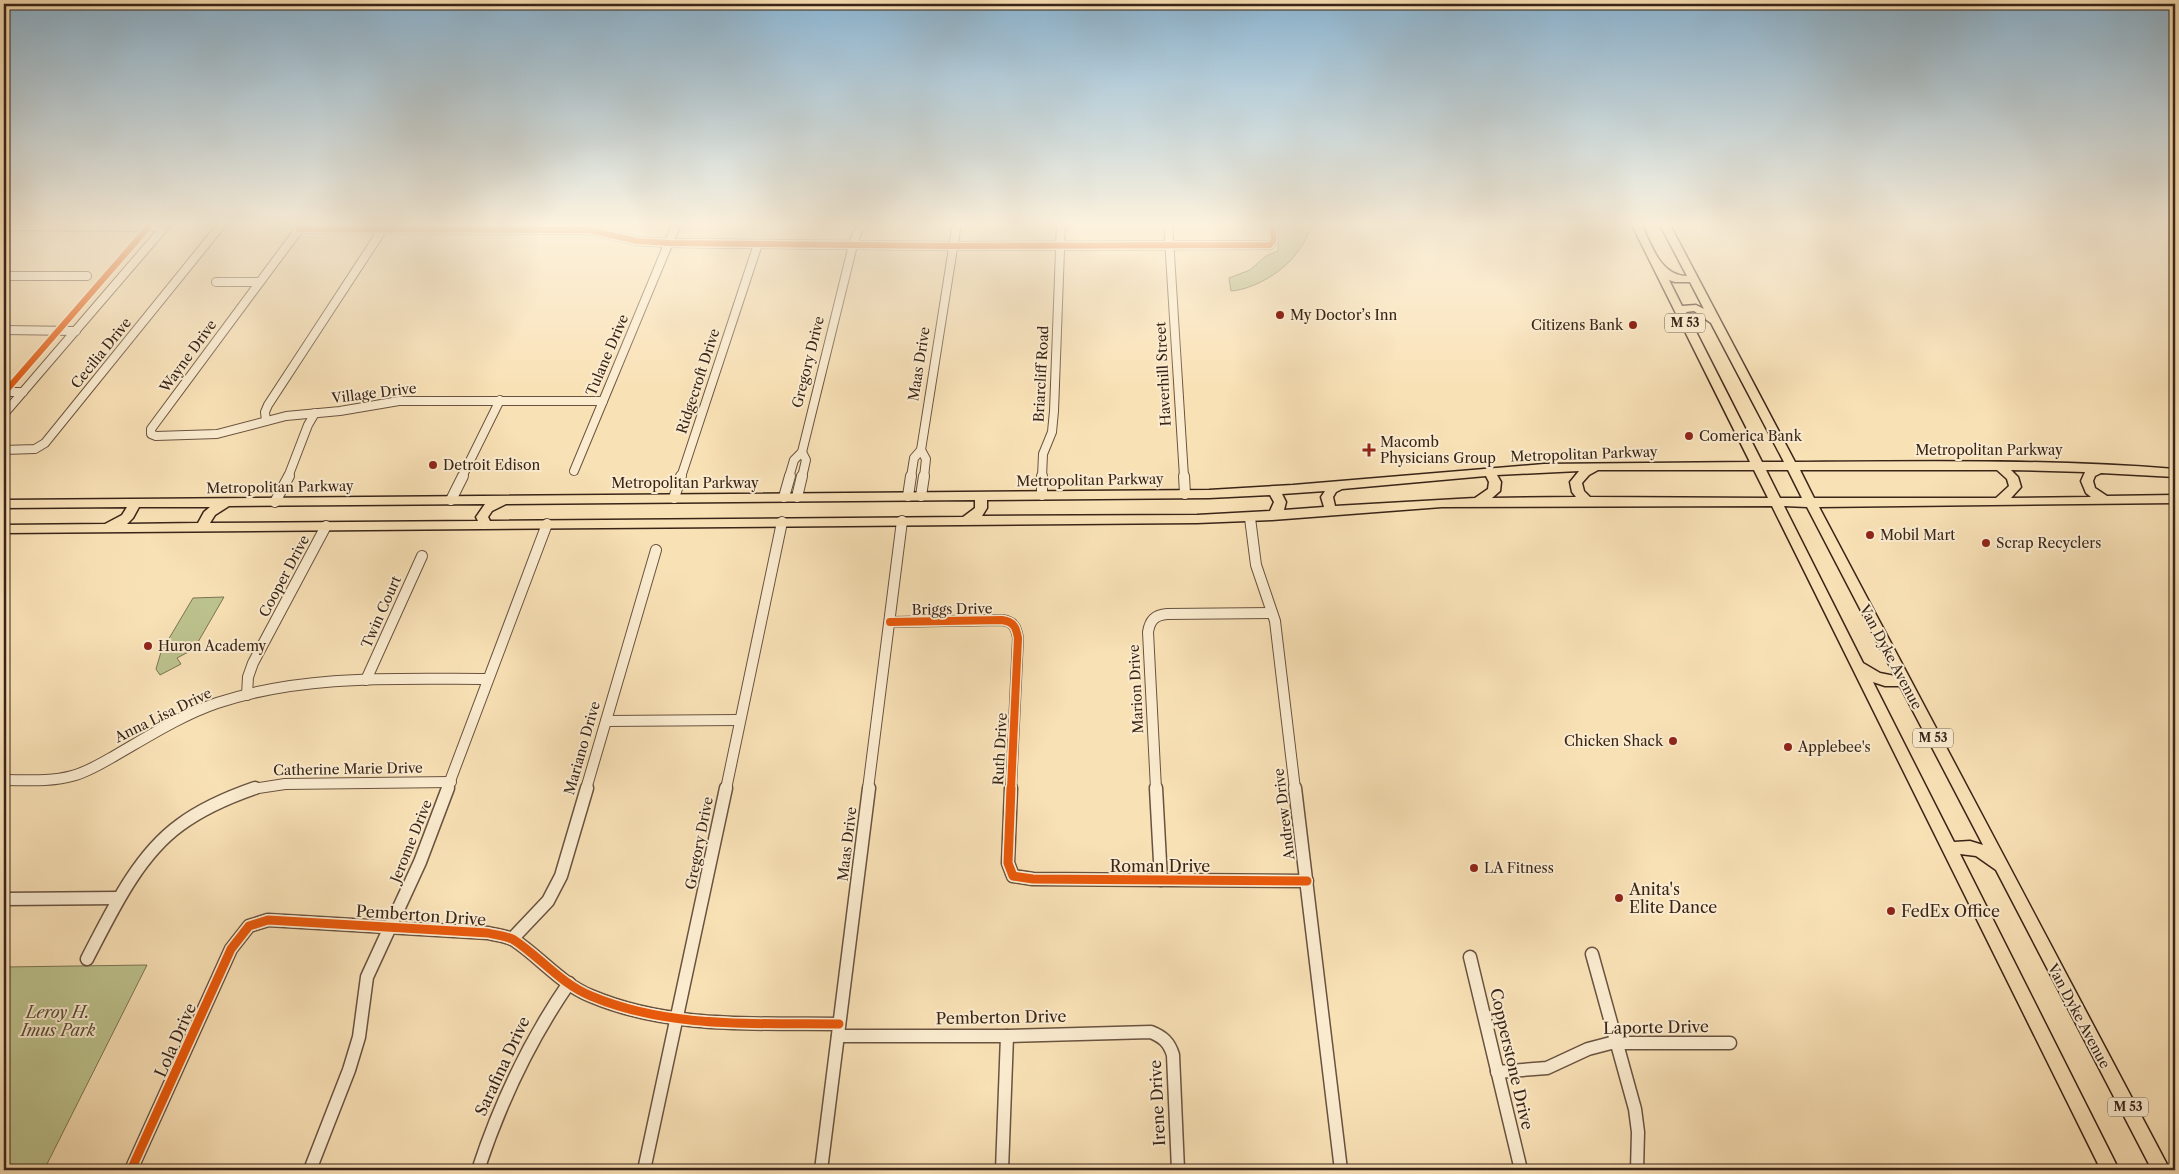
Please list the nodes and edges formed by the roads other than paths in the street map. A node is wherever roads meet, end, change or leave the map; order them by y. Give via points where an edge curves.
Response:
1 (121, 278) edge
2 (179, 278) edge
3 (262, 278) edge
4 (352, 278) edge
5 (654, 278) edge
6 (747, 278) edge
7 (844, 278) edge
8 (948, 278) edge
9 (1059, 278) edge
10 (1171, 278) edge
11 (1664, 278) edge
12 (1673, 278) edge
13 (1693, 279) joint
14 (216, 282) dead end
15 (259, 282) junction
16 (1678, 308) junction
17 (1716, 323) junction
18 (4, 330) edge
19 (76, 331) junction
20 (4, 392) edge
21 (23, 392) junction
22 (500, 400) junction
23 (603, 401) junction
24 (315, 413) junction
25 (4, 414) edge
26 (266, 421) junction
27 (151, 434) joint
28 (4, 450) edge
29 (921, 450) junction
30 (802, 452) junction
31 (1999, 465) junction
32 (1757, 466) junction
33 (1790, 466) junction
34 (1595, 467) junction
35 (2101, 468) junction
36 (574, 471) dead end
37 (2175, 471) edge
38 (1489, 472) junction
39 (1338, 486) junction
40 (1272, 491) junction
41 (1184, 494) junction
42 (1042, 495) junction
43 (908, 496) junction
44 (921, 496) junction
45 (979, 496) junction
46 (784, 497) junction
47 (797, 497) junction
48 (674, 498) junction
49 (2175, 499) edge
50 (451, 500) junction
51 (504, 500) junction
52 (2104, 500) junction
53 (2000, 501) junction
54 (229, 502) junction
55 (275, 502) junction
56 (1477, 502) junction
57 (134, 503) junction
58 (1588, 503) junction
59 (1809, 503) junction
60 (4, 504) edge
61 (1777, 504) junction
62 (1330, 511) junction
63 (1272, 516) junction
64 (1250, 518) junction
65 (966, 520) junction
66 (902, 521) junction
67 (782, 522) junction
68 (486, 524) junction
69 (547, 524) junction
70 (326, 526) junction
71 (204, 527) junction
72 (105, 528) junction
73 (4, 529) edge
74 (656, 550) dead end
75 (422, 556) dead end
76 (1272, 613) junction
77 (890, 622) junction
78 (1013, 623) joint
79 (1856, 664) junction
80 (366, 680) junction
81 (488, 680) junction
82 (1903, 680) junction
83 (247, 695) junction
84 (739, 720) junction
85 (606, 721) junction
86 (4, 780) edge
87 (450, 782) junction
88 (1950, 850) junction
89 (2006, 874) junction
90 (1013, 876) joint
91 (1161, 880) junction
92 (1307, 881) junction
93 (120, 898) junction
94 (4, 899) edge
95 (249, 926) joint
96 (391, 926) junction
97 (512, 939) junction
98 (1592, 954) dead end
99 (1470, 957) dead end
100 (87, 959) dead end
101 (569, 983) junction
102 (677, 1019) junction
103 (839, 1030) junction
104 (1007, 1036) junction
105 (1164, 1036) joint
106 (1616, 1044) junction
107 (1730, 1044) dead end
108 (1497, 1072) junction
109 (131, 1170) edge
110 (310, 1170) edge
111 (478, 1170) edge
112 (644, 1170) edge
113 (821, 1170) edge
114 (1002, 1170) edge
115 (1178, 1170) edge
116 (1341, 1170) edge
117 (1521, 1170) edge
118 (1636, 1170) edge
119 (2110, 1170) edge
120 (2161, 1170) edge

1 - 19 street
2 - 28 street, Cecilia Drive via 45,443 30,450
3 - 15 street, Wayne Drive
4 - 26 street via 268,405
5 - 23 street, Tulane Drive
6 - 48 street, Ridgecroft Drive
7 - 30 street, Gregory Drive
8 - 29 street, Maas Drive
9 - 42 street, Briarcliff Road via 1054,417 1043,454
10 - 41 street, Haverhill Street
11 - 16 main road, M 53
12 - 13 main road
13 - 17 main road, Van Dyke Avenue / M 53
14 - 15 street
15 - 27 street, Wayne Drive via 151,429
16 - 17 main road via 1696,308
16 - 32 main road, M 53
17 - 33 main road, Van Dyke Avenue / M 53
18 - 19 street
19 - 21 street
20 - 21 street
21 - 25 street
22 - 23 street, Village Drive
22 - 24 street, Village Drive via 399,401
22 - 50 street
23 - 36 street, Tulane Drive
24 - 26 street, Village Drive
24 - 55 street
26 - 27 street, Village Drive via 209,436
29 - 43 street, Maas Drive via 914,458
29 - 44 street, Maas Drive via 926,459
30 - 46 street, Gregory Drive via 794,460
30 - 47 street, Gregory Drive via 806,460
31 - 33 main road, Metropolitan Parkway
31 - 35 main road, Metropolitan Parkway
31 - 53 main road via 2012,477 2015,487
32 - 33 main road, Metropolitan Parkway
32 - 34 main road, Metropolitan Parkway
32 - 61 main road, M 53
33 - 59 main road, Van Dyke Avenue / M 53
34 - 38 main road, Metropolitan Parkway
34 - 58 main road via 1576,482 1578,492
35 - 37 main road, Metropolitan Parkway
35 - 52 main road via 2090,474 2086,481 2090,490
38 - 39 main road, Metropolitan Parkway
38 - 56 main road via 1495,482 1494,491
39 - 40 main road, Metropolitan Parkway
39 - 62 main road via 1327,497
40 - 41 main road, Metropolitan Parkway
40 - 63 main road via 1280,502 1278,511
41 - 42 main road, Metropolitan Parkway
42 - 45 main road, Metropolitan Parkway
43 - 44 main road, Metropolitan Parkway
43 - 47 main road, Metropolitan Parkway
44 - 45 main road, Metropolitan Parkway
45 - 65 main road via 982,509
46 - 47 main road, Metropolitan Parkway
46 - 48 main road, Metropolitan Parkway
48 - 51 main road, Metropolitan Parkway
49 - 52 main road
50 - 51 main road, Metropolitan Parkway
50 - 55 main road, Metropolitan Parkway
51 - 68 main road via 485,511 482,517
52 - 53 main road
53 - 59 main road
54 - 55 main road, Metropolitan Parkway
54 - 57 main road, Metropolitan Parkway
54 - 71 main road via 209,513
56 - 58 main road
56 - 62 main road
57 - 60 main road, Metropolitan Parkway
57 - 72 main road via 129,516
58 - 61 main road
59 - 61 main road
59 - 82 main road, Van Dyke Avenue / M 53
61 - 79 main road, M 53
62 - 63 main road
63 - 64 main road
64 - 65 main road
64 - 76 street, Andrew Drive via 1258,572
65 - 66 main road
66 - 67 main road
66 - 77 street, Maas Drive
67 - 69 main road
67 - 84 street, Gregory Drive
68 - 69 main road
68 - 70 main road
69 - 81 street, Jerome Drive
70 - 71 main road
70 - 83 street, Cooper Drive via 253,663
71 - 72 main road
72 - 73 main road
74 - 85 street, Mariano Drive
75 - 80 street, Twin Court
76 - 91 street, Marion Drive via 1167,614 1156,616 1150,623
76 - 92 street, Andrew Drive
77 - 78 street, Briggs Drive via 1002,620
77 - 103 street, Maas Drive
78 - 90 street, Ruth Drive via 1018,638 1008,862
79 - 82 main road via 1881,680
79 - 88 main road, M 53
80 - 81 street, Anna Lisa Drive
80 - 83 street, Anna Lisa Drive via 308,683
81 - 87 street, Jerome Drive
82 - 89 main road, Van Dyke Avenue / M 53
83 - 86 street, Anna Lisa Drive via 184,718 72,776
84 - 85 street
84 - 102 street, Gregory Drive
85 - 97 street, Mariano Drive via 561,876 548,901
87 - 93 street, Catherine Marie Drive via 285,784 241,792 202,810 168,835 145,858
87 - 96 street, Jerome Drive via 420,862
88 - 89 main road via 1963,846 1978,850
88 - 119 main road, M 53
89 - 120 main road, Van Dyke Avenue / M 53
90 - 91 street, Roman Drive via 1028,879
91 - 92 street, Roman Drive
92 - 116 street, Andrew Drive
93 - 94 street
93 - 100 street, Catherine Marie Drive
95 - 96 street, Pemberton Drive via 278,919
95 - 109 street, Lola Drive via 231,948
96 - 97 street, Pemberton Drive via 488,933
96 - 110 street, Jerome Drive via 367,977 359,1037
97 - 101 street, Pemberton Drive
98 - 106 street
99 - 108 street, Copperstone Drive
101 - 102 street, Pemberton Drive via 612,1004
101 - 111 street, Sarafina Drive via 546,1016 516,1071
102 - 103 street, Pemberton Drive
102 - 112 street, Gregory Drive
103 - 104 street, Pemberton Drive
103 - 113 street, Maas Drive
104 - 105 street, Pemberton Drive via 1151,1032
104 - 114 street
105 - 115 street, Irene Drive via 1173,1055
106 - 107 street, Laporte Drive
106 - 108 street, Laporte Drive via 1588,1049 1547,1068
106 - 118 street via 1635,1109 1638,1132
108 - 117 street, Copperstone Drive

